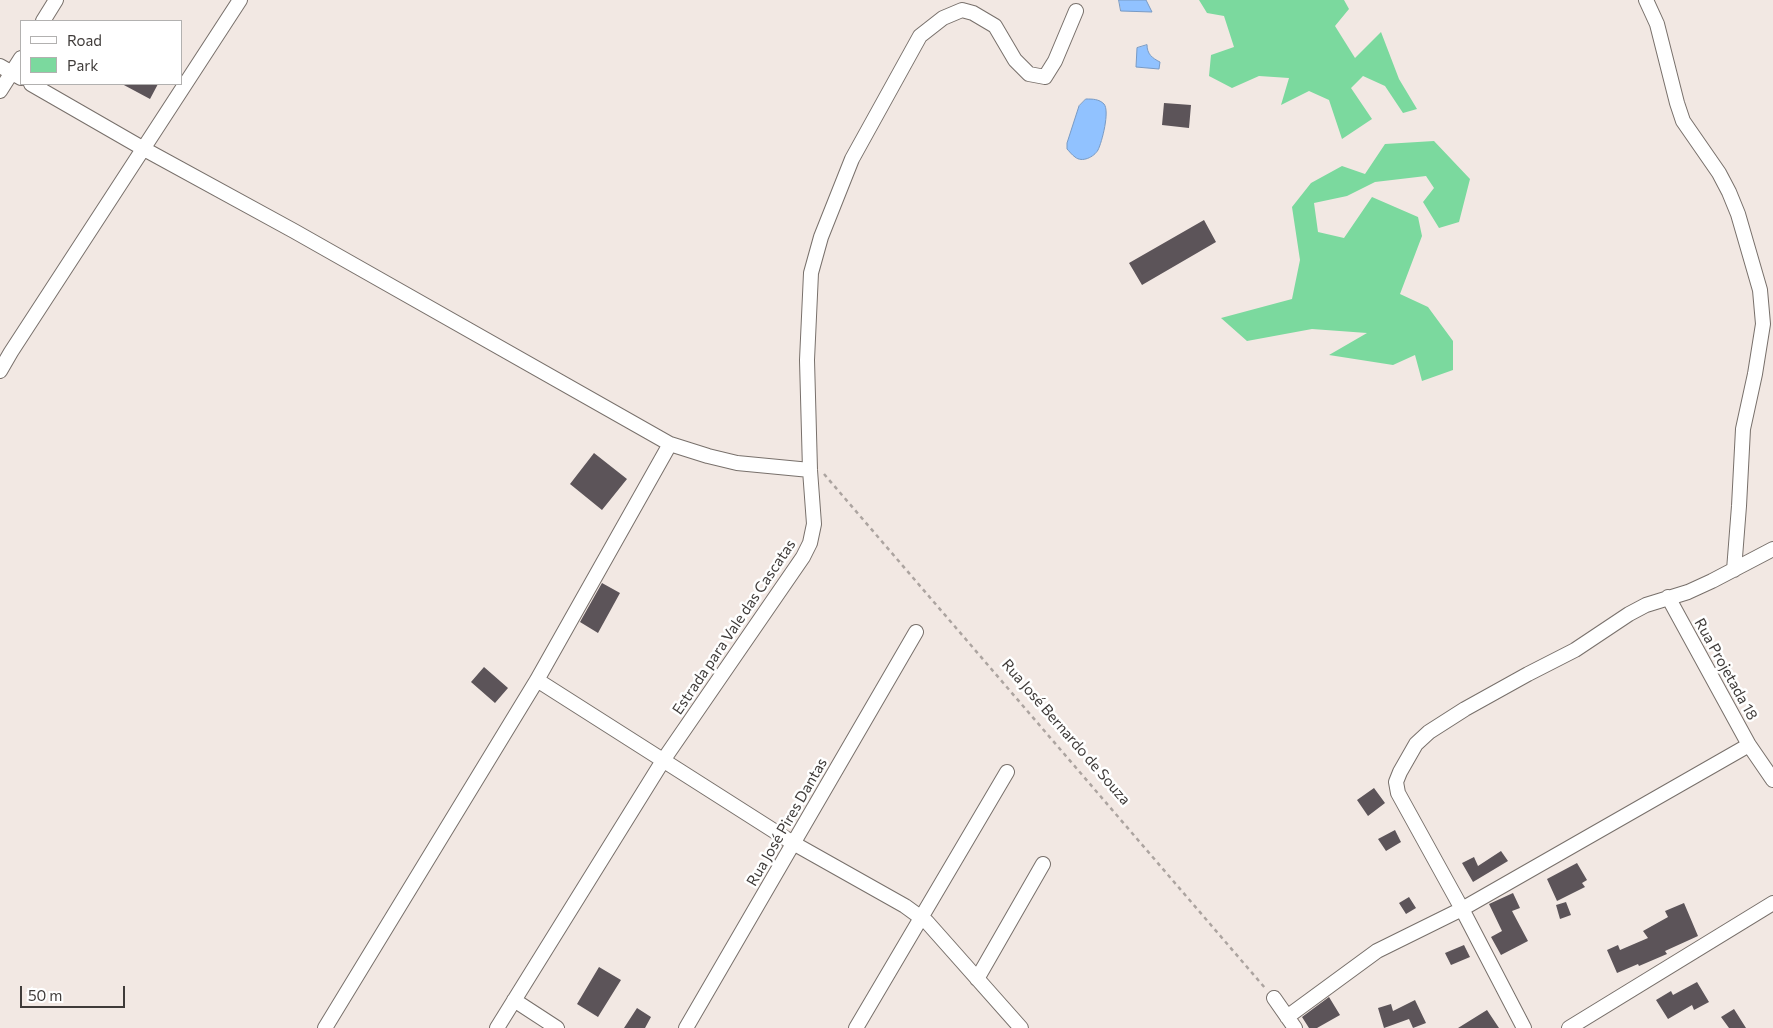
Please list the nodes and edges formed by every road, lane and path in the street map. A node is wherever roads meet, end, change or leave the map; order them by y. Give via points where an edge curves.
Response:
1 (56, 0) edge
2 (240, 0) edge
3 (1646, 0) edge
4 (1076, 11) dead end
5 (44, 20) edge
6 (20, 59) edge
7 (11, 72) edge
8 (33, 85) edge
9 (0, 91) edge
10 (144, 149) junction
11 (0, 371) edge
12 (670, 444) junction
13 (810, 464) junction
14 (1773, 549) edge
15 (1734, 570) junction
16 (1668, 597) junction
17 (916, 632) dead end
18 (537, 680) junction
19 (1749, 745) junction
20 (664, 759) junction
21 (1007, 772) dead end
22 (1773, 780) edge
23 (793, 843) junction
24 (1043, 864) dead end
25 (1773, 903) edge
26 (1462, 909) junction
27 (921, 918) junction
28 (977, 979) junction
29 (1274, 998) joint
30 (514, 1000) junction
31 (1291, 1022) edge
32 (1019, 1027) edge
33 (325, 1028) edge
34 (497, 1028) edge
35 (557, 1028) edge
36 (686, 1028) edge
37 (856, 1028) edge
38 (1524, 1028) edge
39 (1569, 1028) edge

1 - 5 street
2 - 10 street
3 - 15 street via 1657,24 1676,103 1683,120 1729,192 1760,290 1763,324 1742,428
4 - 13 street, Estrada para Vale das Cascatas via 1045,77 1029,74 1015,60 995,26 974,13 962,10 943,18 920,36 852,160 821,237 811,273 807,360
6 - 7 street
7 - 9 street
8 - 10 street
10 - 11 street
10 - 12 street
12 - 13 street via 737,463
12 - 18 street
13 - 20 street, Estrada para Vale das Cascatas via 814,524 804,558
13 - 29 path, Rua José Bernardo de Souza
14 - 15 street
15 - 16 street via 1688,592
16 - 19 street, Rua Projetada 18
16 - 26 street via 1629,614 1575,650 1465,709 1416,744 1396,782 1398,793
17 - 23 street, Rua José Pires Dantas
18 - 20 street
18 - 33 street
19 - 22 street, Rua Projetada 18
19 - 26 street
20 - 23 street
20 - 30 street, Estrada para Vale das Cascatas
21 - 27 street
23 - 27 street
23 - 36 street, Rua José Pires Dantas
24 - 28 street
25 - 39 street
26 - 31 street via 1377,951
26 - 38 street
27 - 28 street
27 - 37 street
28 - 32 street
29 - 31 street
30 - 34 street, Estrada para Vale das Cascatas
30 - 35 street

